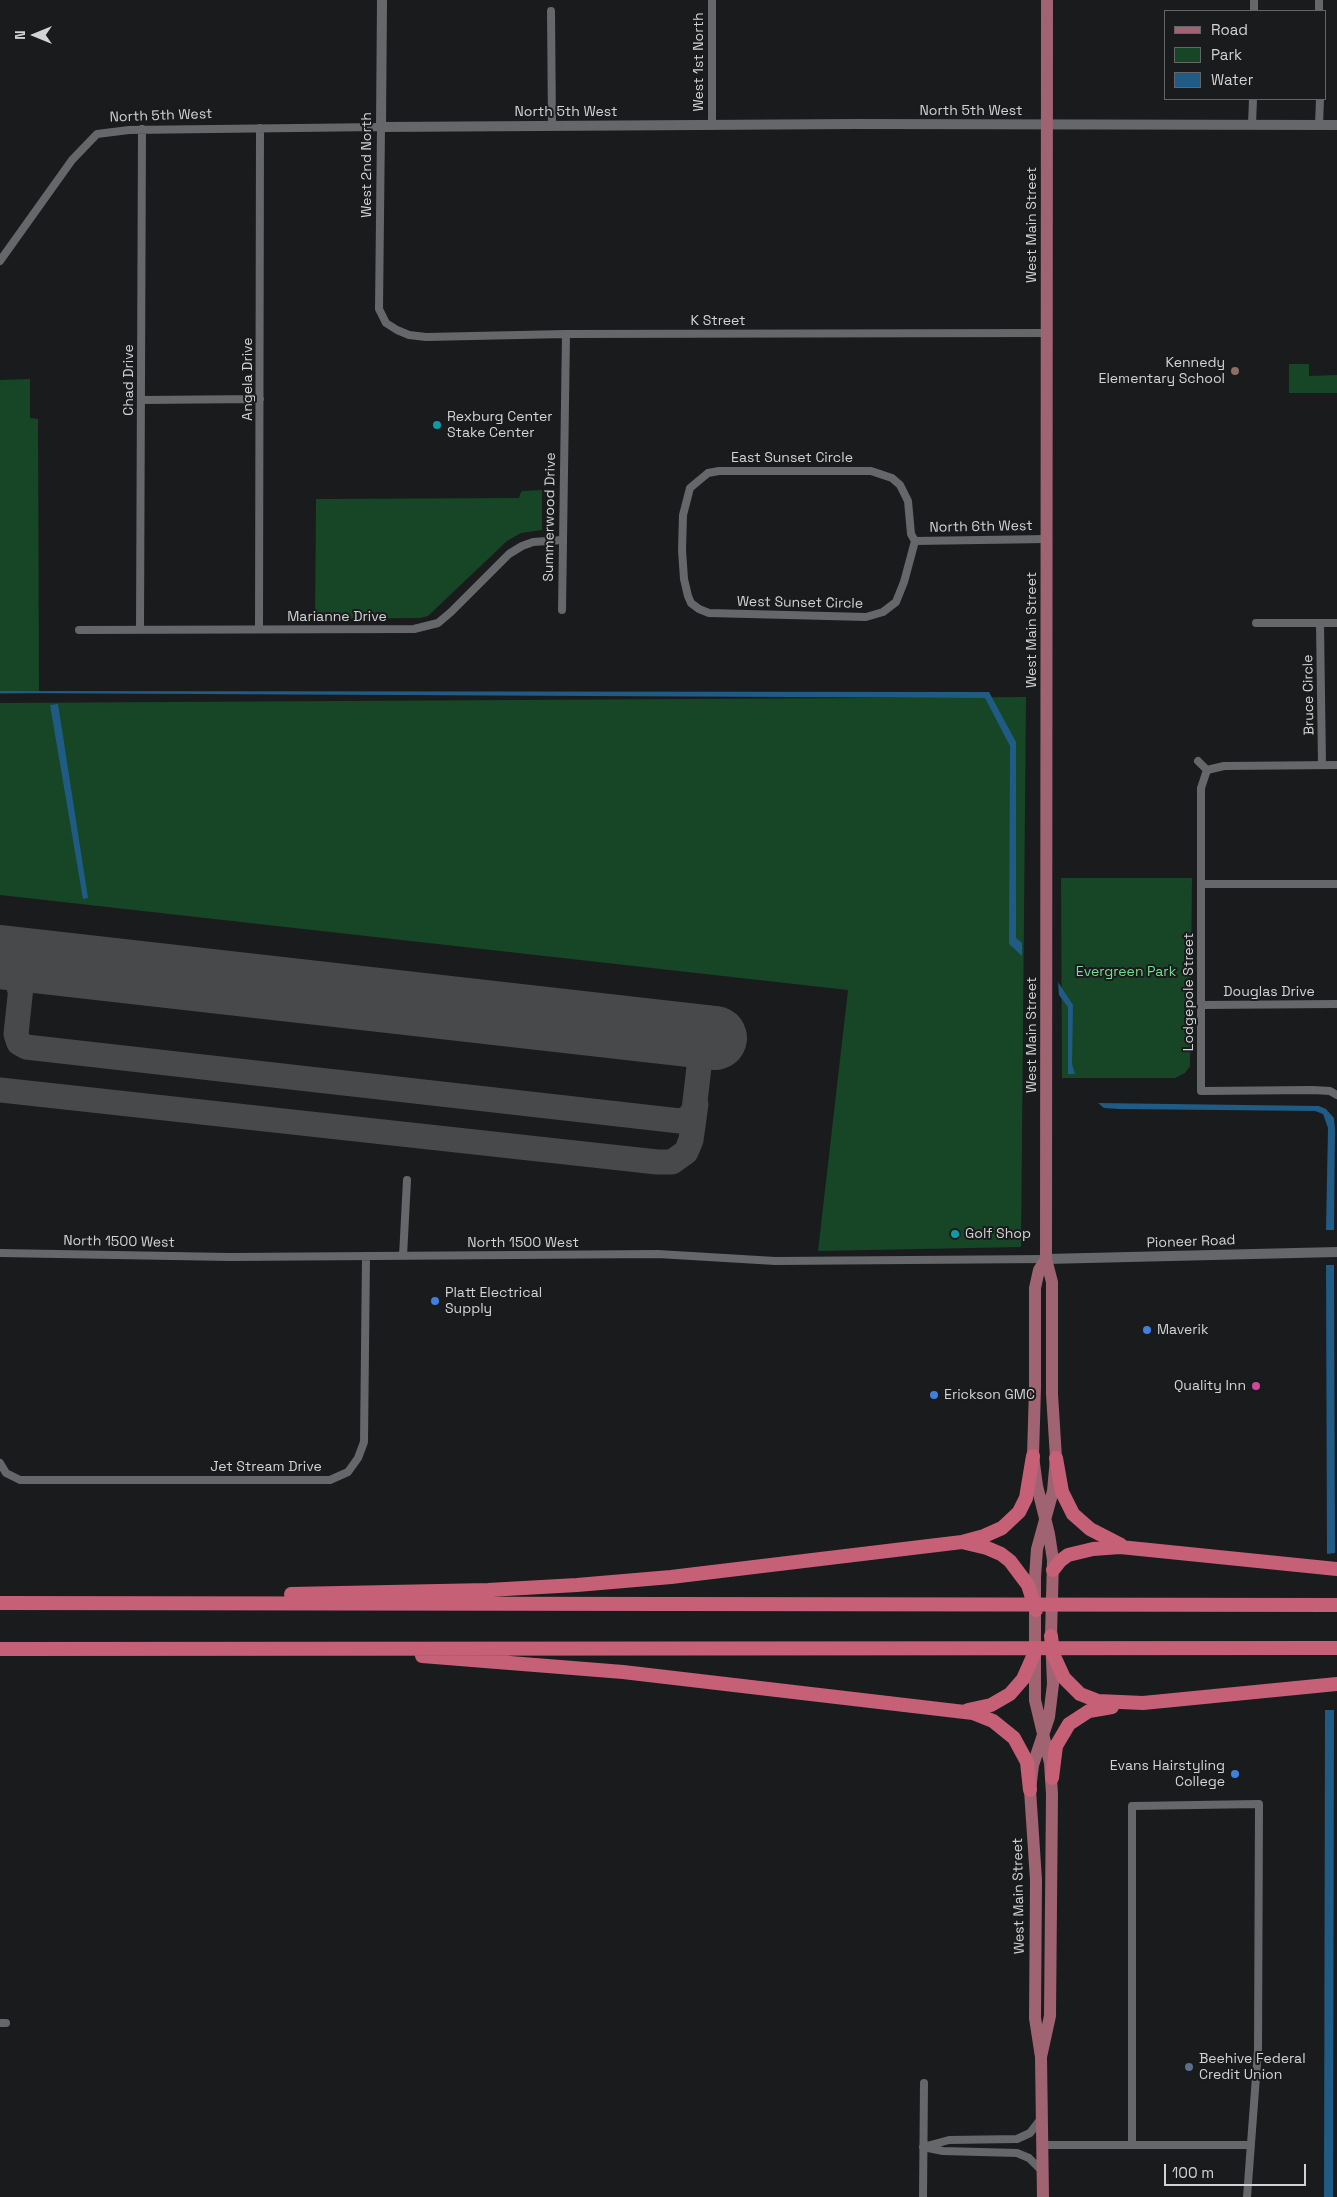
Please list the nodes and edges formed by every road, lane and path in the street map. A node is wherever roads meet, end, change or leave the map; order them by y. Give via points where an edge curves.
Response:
1 (382, 0) edge
2 (712, 0) edge
3 (1048, 0) edge
4 (552, 11) dead end
5 (1253, 100) edge
6 (1320, 100) edge
7 (712, 125) junction
8 (1252, 125) junction
9 (1319, 125) junction
10 (1337, 125) edge
11 (552, 126) junction
12 (1047, 126) junction
13 (380, 127) junction
14 (260, 128) junction
15 (142, 130) junction
16 (0, 261) edge
17 (391, 326) joint
18 (566, 334) junction
19 (1047, 334) junction
20 (260, 399) junction
21 (141, 400) junction
22 (1047, 539) junction
23 (562, 540) junction
24 (914, 540) junction
25 (682, 550) joint
26 (562, 610) dead end
27 (1256, 623) dead end
28 (1320, 624) junction
29 (1337, 624) edge
30 (259, 629) junction
31 (80, 630) dead end
32 (140, 630) junction
33 (1198, 761) dead end
34 (1322, 765) junction
35 (1337, 765) edge
36 (1207, 770) junction
37 (1201, 884) junction
38 (1337, 884) edge
39 (1337, 1004) edge
40 (1202, 1005) junction
41 (1337, 1095) edge
42 (407, 1180) dead end
43 (1337, 1252) edge
44 (0, 1253) edge
45 (366, 1256) junction
46 (403, 1256) junction
47 (1046, 1259) junction
48 (1033, 1456) junction
49 (1056, 1458) junction
50 (0, 1463) edge
51 (1045, 1517) junction
52 (950, 1543) junction
53 (1134, 1548) junction
54 (1337, 1569) edge
55 (1053, 1570) junction
56 (0, 1603) edge
57 (116, 1603) junction
58 (1337, 1604) edge
59 (1036, 1610) junction
60 (1051, 1636) junction
61 (324, 1647) junction
62 (0, 1648) edge
63 (1337, 1648) edge
64 (1035, 1652) junction
65 (1337, 1684) edge
66 (1143, 1703) junction
67 (962, 1711) junction
68 (1042, 1735) junction
69 (1052, 1778) junction
70 (1030, 1790) junction
71 (1041, 2057) junction
72 (924, 2083) dead end
73 (1042, 2116) junction
74 (1042, 2145) junction
75 (1132, 2145) junction
76 (1251, 2145) junction
77 (923, 2147) junction
78 (1043, 2172) junction
79 (923, 2197) edge
80 (1043, 2197) edge
81 (1247, 2197) edge

1 - 13 street, West 2nd North
2 - 7 street, West 1st North
3 - 12 main road, West Main Street
4 - 11 street
5 - 8 street
6 - 9 street
7 - 11 street, North 5th West
7 - 12 street, North 5th West
8 - 9 street, North 5th West
8 - 12 street, North 5th West
9 - 10 street, North 5th West
11 - 13 street, North 5th West
12 - 19 main road, West Main Street
13 - 14 street, North 5th West
13 - 17 street, West 2nd North via 379,309
14 - 15 street, North 5th West
14 - 20 street, Angela Drive
15 - 16 street, North 5th West via 96,134
15 - 21 street, Chad Drive
17 - 18 street, K Street via 409,335 426,337
18 - 19 street, K Street
18 - 23 street, Summerwood Drive
19 - 22 main road, West Main Street
20 - 21 street
20 - 30 street, Angela Drive
21 - 32 street, Chad Drive
22 - 24 street, North 6th West
22 - 47 main road, West Main Street
23 - 26 street, Summerwood Drive
23 - 30 street, Marianne Drive via 533,542 509,554 451,612 427,627
24 - 25 street, West Sunset Circle via 896,602 884,612 866,617 709,613 692,603 688,596
24 - 25 street, East Sunset Circle via 905,492 892,478 883,474 872,471 719,471 708,474 690,488 683,515
27 - 28 street
28 - 29 street
28 - 34 street, Bruce Circle
30 - 32 street, Marianne Drive
31 - 32 street, Marianne Drive
33 - 36 street
34 - 35 street
34 - 36 street via 1224,766
36 - 37 street, Lodgepole Street via 1201,788
37 - 38 street
37 - 40 street, Lodgepole Street
39 - 40 street, Douglas Drive
40 - 41 street, Lodgepole Street via 1201,1091 1314,1090
42 - 46 street
43 - 47 street, Pioneer Road
44 - 45 street, North 1500 West
45 - 46 street, North 1500 West
45 - 50 street, Jet Stream Drive via 364,1442 348,1472 330,1480 20,1480 6,1473
46 - 47 street, North 1500 West via 658,1254 774,1261
47 - 48 main road, West Main Street via 1039,1270 1035,1288
47 - 49 main road, West Main Street via 1052,1282 1052,1401
48 - 51 main road, West Main Street
48 - 52 highway via 1026,1498 1013,1519 984,1536
49 - 51 main road, West Main Street
49 - 53 highway via 1062,1492 1073,1514 1100,1536
51 - 55 main road, West Main Street
51 - 59 main road, West Main Street via 1035,1563
52 - 57 highway via 586,1585
52 - 59 highway via 979,1546 1010,1561 1028,1585
53 - 54 highway
53 - 55 highway via 1107,1547 1081,1552 1064,1558
55 - 60 main road, West Main Street
56 - 57 highway
57 - 58 highway
59 - 64 main road, West Main Street
60 - 66 highway via 1056,1663 1074,1690 1098,1701
60 - 68 main road, West Main Street via 1052,1695
61 - 62 highway
61 - 63 highway
61 - 67 highway via 623,1672
64 - 67 highway via 1024,1679 1010,1694 991,1705
64 - 68 main road, West Main Street via 1035,1700
65 - 66 highway
66 - 69 highway via 1096,1709 1075,1719 1059,1738
67 - 70 highway via 993,1721 1014,1738 1027,1762
68 - 69 main road, West Main Street
68 - 70 main road, West Main Street via 1033,1764
69 - 71 main road, West Main Street via 1050,2016
70 - 71 main road, West Main Street via 1036,1880 1036,2018
71 - 73 main road, West Main Street
72 - 77 street
73 - 74 main road, West Main Street
73 - 77 street via 1030,2133 1018,2139 949,2140
74 - 75 street
74 - 78 main road, West Main Street
75 - 76 street
75 - 76 street via 1132,1806 1258,1804 1258,2050
76 - 81 street
77 - 78 street via 943,2151 1018,2153 1029,2158
77 - 79 street
78 - 80 main road, West Main Street

